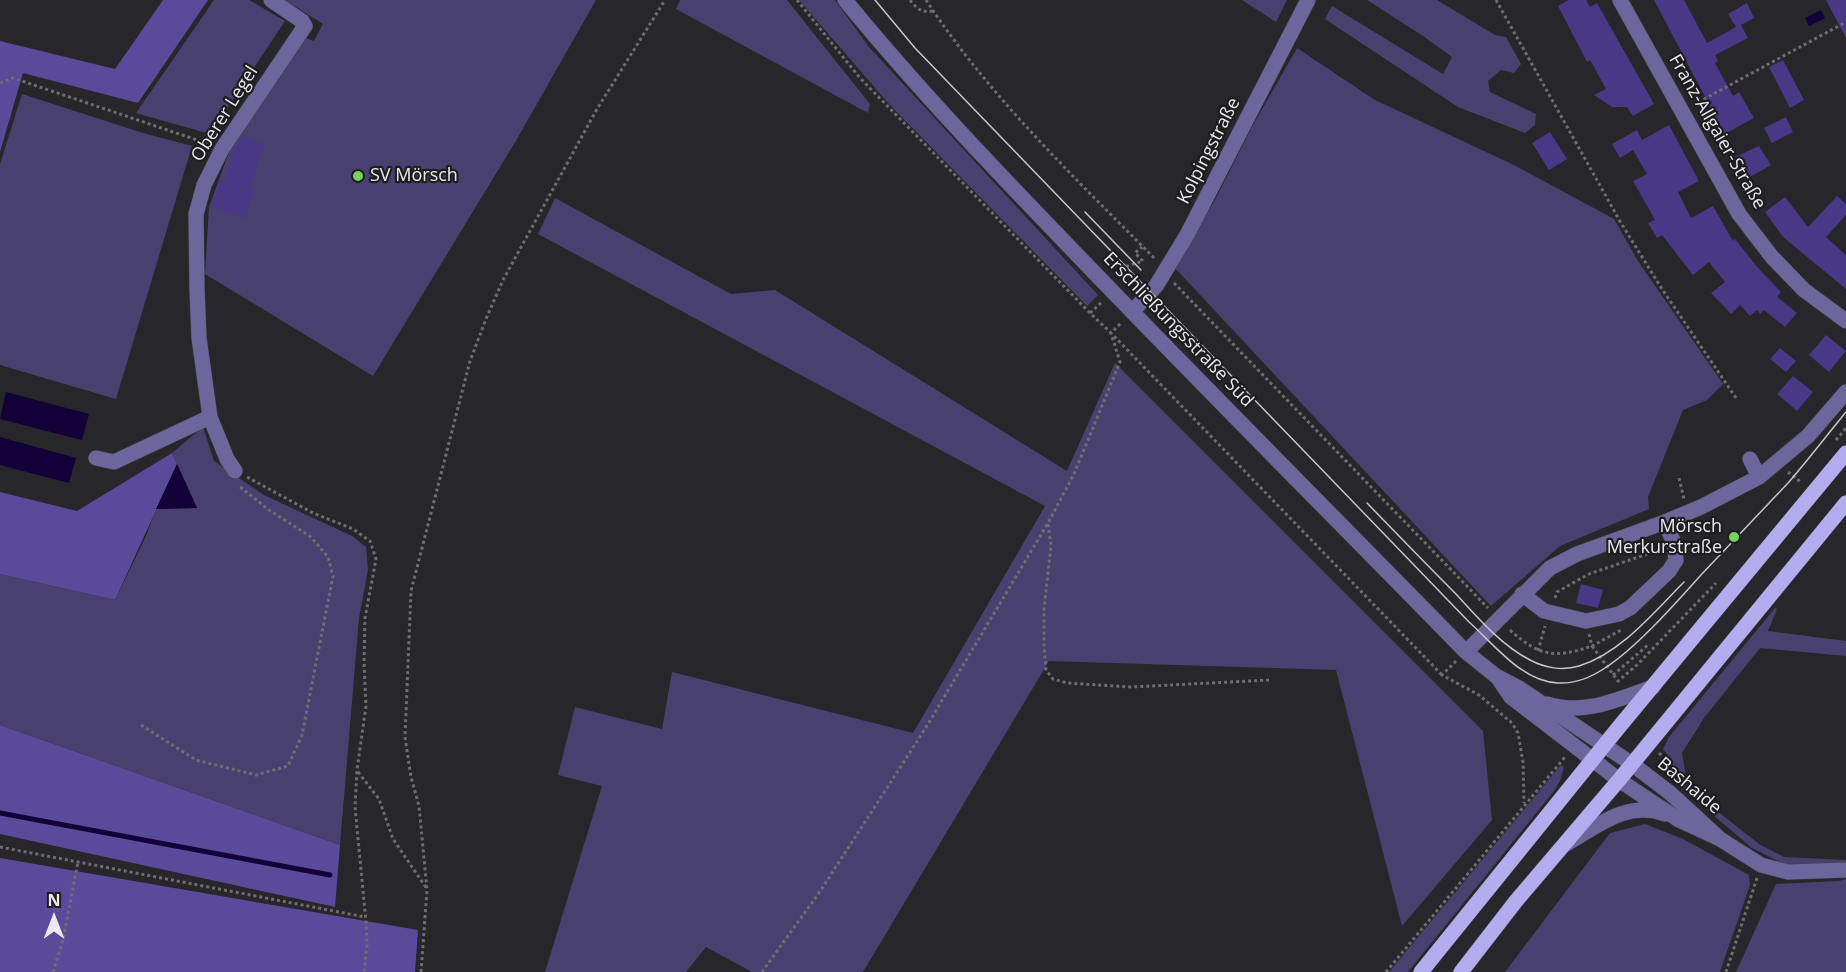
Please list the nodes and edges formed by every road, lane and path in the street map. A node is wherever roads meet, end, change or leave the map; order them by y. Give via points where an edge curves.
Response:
1 (271, 0) edge
2 (665, 0) edge
3 (797, 0) edge
4 (845, 0) edge
5 (910, 0) edge
6 (926, 0) edge
7 (1308, 0) edge
8 (1496, 0) edge
9 (1620, 0) edge
10 (933, 11) junction
11 (1846, 22) edge
12 (0, 83) edge
13 (1681, 112) junction
14 (222, 148) junction
15 (1166, 270) junction
16 (1132, 312) junction
17 (1846, 321) edge
18 (1112, 333) junction
19 (1846, 392) edge
20 (1736, 398) dead end
21 (210, 417) junction
22 (1846, 428) edge
23 (1839, 449) edge
24 (96, 458) dead end
25 (1750, 459) dead end
26 (1778, 462) junction
27 (235, 471) junction
28 (1809, 476) dead end
29 (1758, 477) junction
30 (1679, 478) dead end
31 (1846, 503) edge
32 (1687, 513) junction
33 (1665, 522) junction
34 (1048, 523) junction
35 (1676, 560) junction
36 (1719, 580) dead end
37 (1522, 594) junction
38 (1549, 613) junction
39 (1498, 620) junction
40 (1648, 645) dead end
41 (1538, 651) junction
42 (1466, 652) junction
43 (1442, 675) junction
44 (1613, 675) junction
45 (1496, 676) junction
46 (1270, 681) dead end
47 (1653, 687) junction
48 (1539, 701) junction
49 (141, 725) dead end
50 (1605, 745) junction
51 (1574, 746) junction
52 (1593, 760) junction
53 (1632, 764) junction
54 (357, 770) junction
55 (1619, 780) junction
56 (1524, 803) junction
57 (1678, 820) junction
58 (1720, 839) junction
59 (1564, 845) junction
60 (0, 847) edge
61 (78, 862) junction
62 (1761, 864) junction
63 (1846, 870) edge
64 (427, 890) junction
65 (365, 916) junction
66 (53, 972) edge
67 (364, 972) edge
68 (421, 972) edge
69 (762, 972) edge
70 (1386, 972) edge
71 (1421, 972) edge
72 (1461, 972) edge
73 (1725, 972) edge

1 - 14 street, Oberer Legel via 305,26
2 - 64 path via 597,109 508,270 470,361 411,591 405,737 419,806
3 - 18 path via 860,78
4 - 16 street, Erschließungsstraße Süd via 988,162
5 - 10 path via 924,12
6 - 10 path
7 - 15 street, Kolpingstraße
8 - 20 path via 1621,223
9 - 13 street, Franz-Allgaier-Straße
10 - 15 path via 982,76 1041,142
11 - 13 path
12 - 14 path via 13,78
13 - 17 street, Franz-Allgaier-Straße via 1739,214 1772,257 1804,290
14 - 21 street, Oberer Legel via 204,184 196,214 200,338
15 - 16 street, Kolpingstraße
15 - 39 path via 1176,285
16 - 42 street, Erschließungsstraße Süd
18 - 34 path via 1120,362 1074,474
18 - 43 path
19 - 26 street via 1808,436
21 - 24 street via 114,462
21 - 27 street, Oberer Legel
22 - 23 path
23 - 47 main road
25 - 29 street
26 - 28 path via 1803,484
26 - 29 street
27 - 49 path via 235,483 311,537 331,566 333,576 302,735 288,766 256,775 196,760
27 - 54 path via 370,541 376,559 365,618 366,706
29 - 32 street
30 - 32 path
31 - 53 main road
32 - 33 street
33 - 35 street
33 - 37 street via 1577,554 1550,568
34 - 46 path via 1051,545 1044,645 1046,670 1053,679 1067,684 1131,687
34 - 69 path via 925,729 821,890
35 - 38 street via 1630,608 1619,614 1586,621
35 - 38 path via 1661,550 1589,574 1557,592
36 - 44 path via 1637,665 1618,681
37 - 38 street
37 - 39 street
38 - 41 path
39 - 41 path
39 - 42 street
40 - 44 path
41 - 44 path via 1564,654 1592,646
42 - 43 path
42 - 45 street, Erschließungsstraße Süd
43 - 56 path via 1479,695 1512,723 1524,762
45 - 48 street, Erschließungsstraße Süd
45 - 51 street, Erschließungsstraße Süd via 1511,697
47 - 48 street, Erschließungsstraße Süd via 1585,708 1556,707
47 - 50 main road
48 - 50 street, Erschließungsstraße Süd
50 - 52 main road
50 - 53 street, Erschließungsstraße Süd
51 - 52 street, Erschließungsstraße Süd
51 - 56 path
52 - 55 street, Erschließungsstraße Süd
52 - 71 main road
53 - 55 main road
53 - 58 street, Bashaide
54 - 64 path via 379,799 393,839
54 - 65 path via 355,807
55 - 57 street, Bashaide
55 - 59 main road
56 - 70 path
57 - 58 street, Bashaide
57 - 59 street, Bashaide via 1655,811 1625,812
58 - 62 street, Bashaide
59 - 72 main road
60 - 61 path
61 - 65 path
61 - 66 path
62 - 63 street, Bashaide via 1788,872
62 - 73 path
64 - 68 path
65 - 67 path

